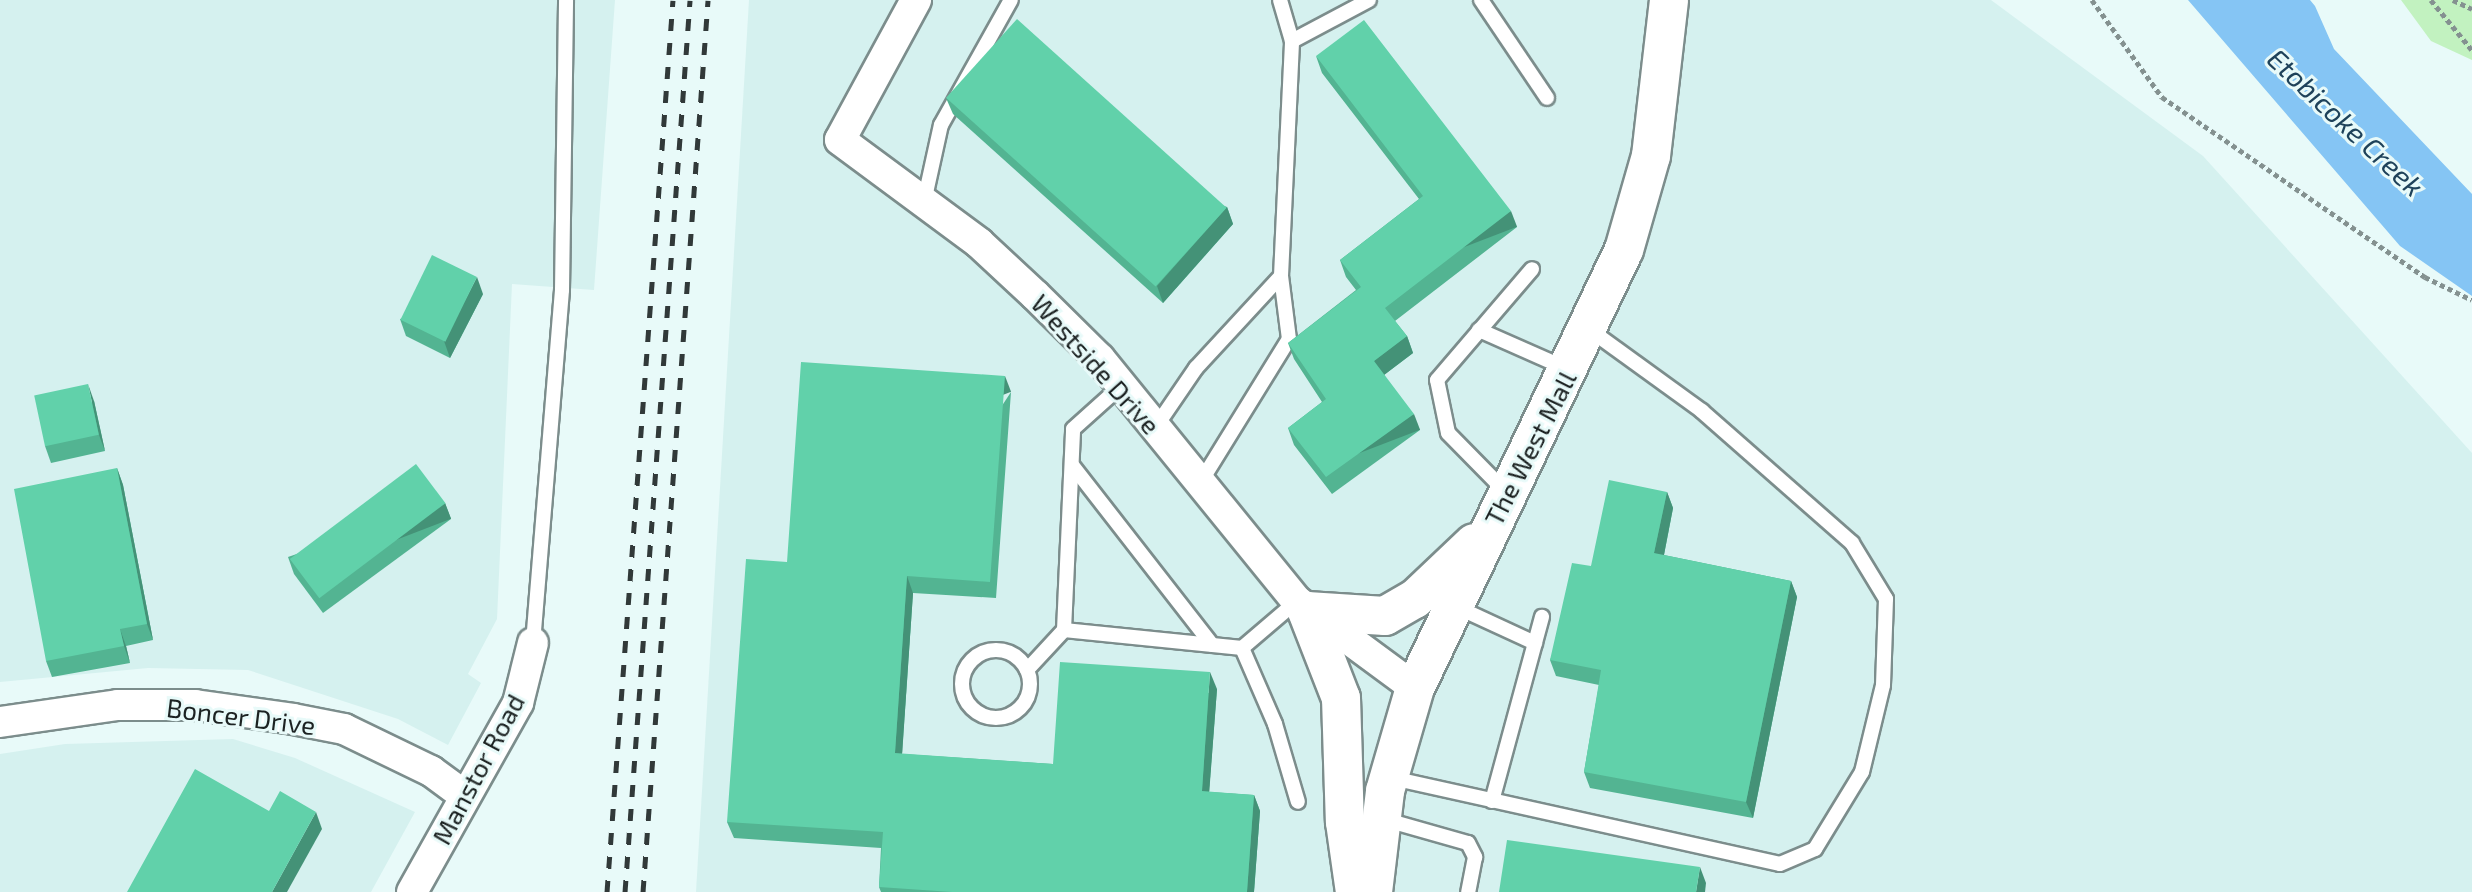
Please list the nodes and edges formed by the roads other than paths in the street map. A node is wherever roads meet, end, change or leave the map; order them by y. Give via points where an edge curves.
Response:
1 (566, 0) edge
2 (916, 0) edge
3 (1012, 0) edge
4 (1280, 0) edge
5 (1369, 0) edge
6 (1481, 0) edge
7 (1669, 0) edge
8 (1292, 41) junction
9 (1547, 98) dead end
10 (924, 202) junction
11 (1532, 269) dead end
12 (1281, 276) junction
13 (1479, 330) junction
14 (1590, 330) junction
15 (1571, 370) junction
16 (1121, 386) junction
17 (1155, 428) junction
18 (1072, 465) junction
19 (1199, 484) junction
20 (1506, 492) junction
21 (1488, 529) junction
22 (1453, 605) junction
23 (1302, 606) junction
24 (1542, 617) dead end
25 (1064, 631) junction
26 (533, 643) joint
27 (1535, 643) junction
28 (1212, 645) junction
29 (1242, 648) junction
30 (1027, 670) junction
31 (1415, 688) junction
32 (0, 722) edge
33 (1388, 778) junction
34 (465, 796) junction
35 (1492, 800) junction
36 (1298, 802) dead end
37 (1382, 818) junction
38 (412, 892) edge
39 (1355, 892) edge
40 (1373, 892) edge
41 (1468, 892) edge

1 - 26 lane via 562,290
2 - 10 street, Westside Drive via 840,140
3 - 10 lane via 941,125
4 - 8 lane
5 - 8 lane
6 - 9 lane
7 - 14 main road, The West Mall via 1651,156 1624,250
8 - 12 lane
10 - 16 street, Westside Drive via 1035,295
11 - 13 lane
12 - 17 lane via 1196,369
12 - 19 lane via 1289,339
13 - 15 lane
13 - 20 lane via 1437,380 1448,433
14 - 15 main road, The West Mall
14 - 35 lane via 1702,411 1852,543 1886,599 1883,685 1862,772 1836,821 1815,849 1780,864
15 - 20 main road, The West Mall
16 - 17 street, Westside Drive
16 - 18 lane via 1073,429
17 - 19 street, Westside Drive
18 - 25 lane
18 - 28 lane
19 - 23 street, Westside Drive
20 - 21 main road, The West Mall
21 - 22 main road, The West Mall
21 - 23 main road via 1415,599 1385,616
22 - 27 lane
22 - 31 main road, The West Mall
23 - 29 lane
23 - 31 street, Westside Drive
23 - 39 main road via 1341,698 1345,822
24 - 27 lane
25 - 28 lane
25 - 30 lane
26 - 34 street, Manstor Road via 518,704
27 - 35 lane
28 - 29 lane
29 - 36 lane via 1275,724
30 - 30 lane via 1012,654 980,654 962,681 967,702 984,716 1007,717 1024,703
31 - 33 main road, The West Mall
32 - 34 street, Boncer Drive via 118,705 195,705 293,719 344,729 431,771
33 - 35 lane
33 - 37 main road, The West Mall
34 - 38 street, Manstor Road
37 - 40 main road, The West Mall
37 - 41 lane via 1468,843 1475,858

